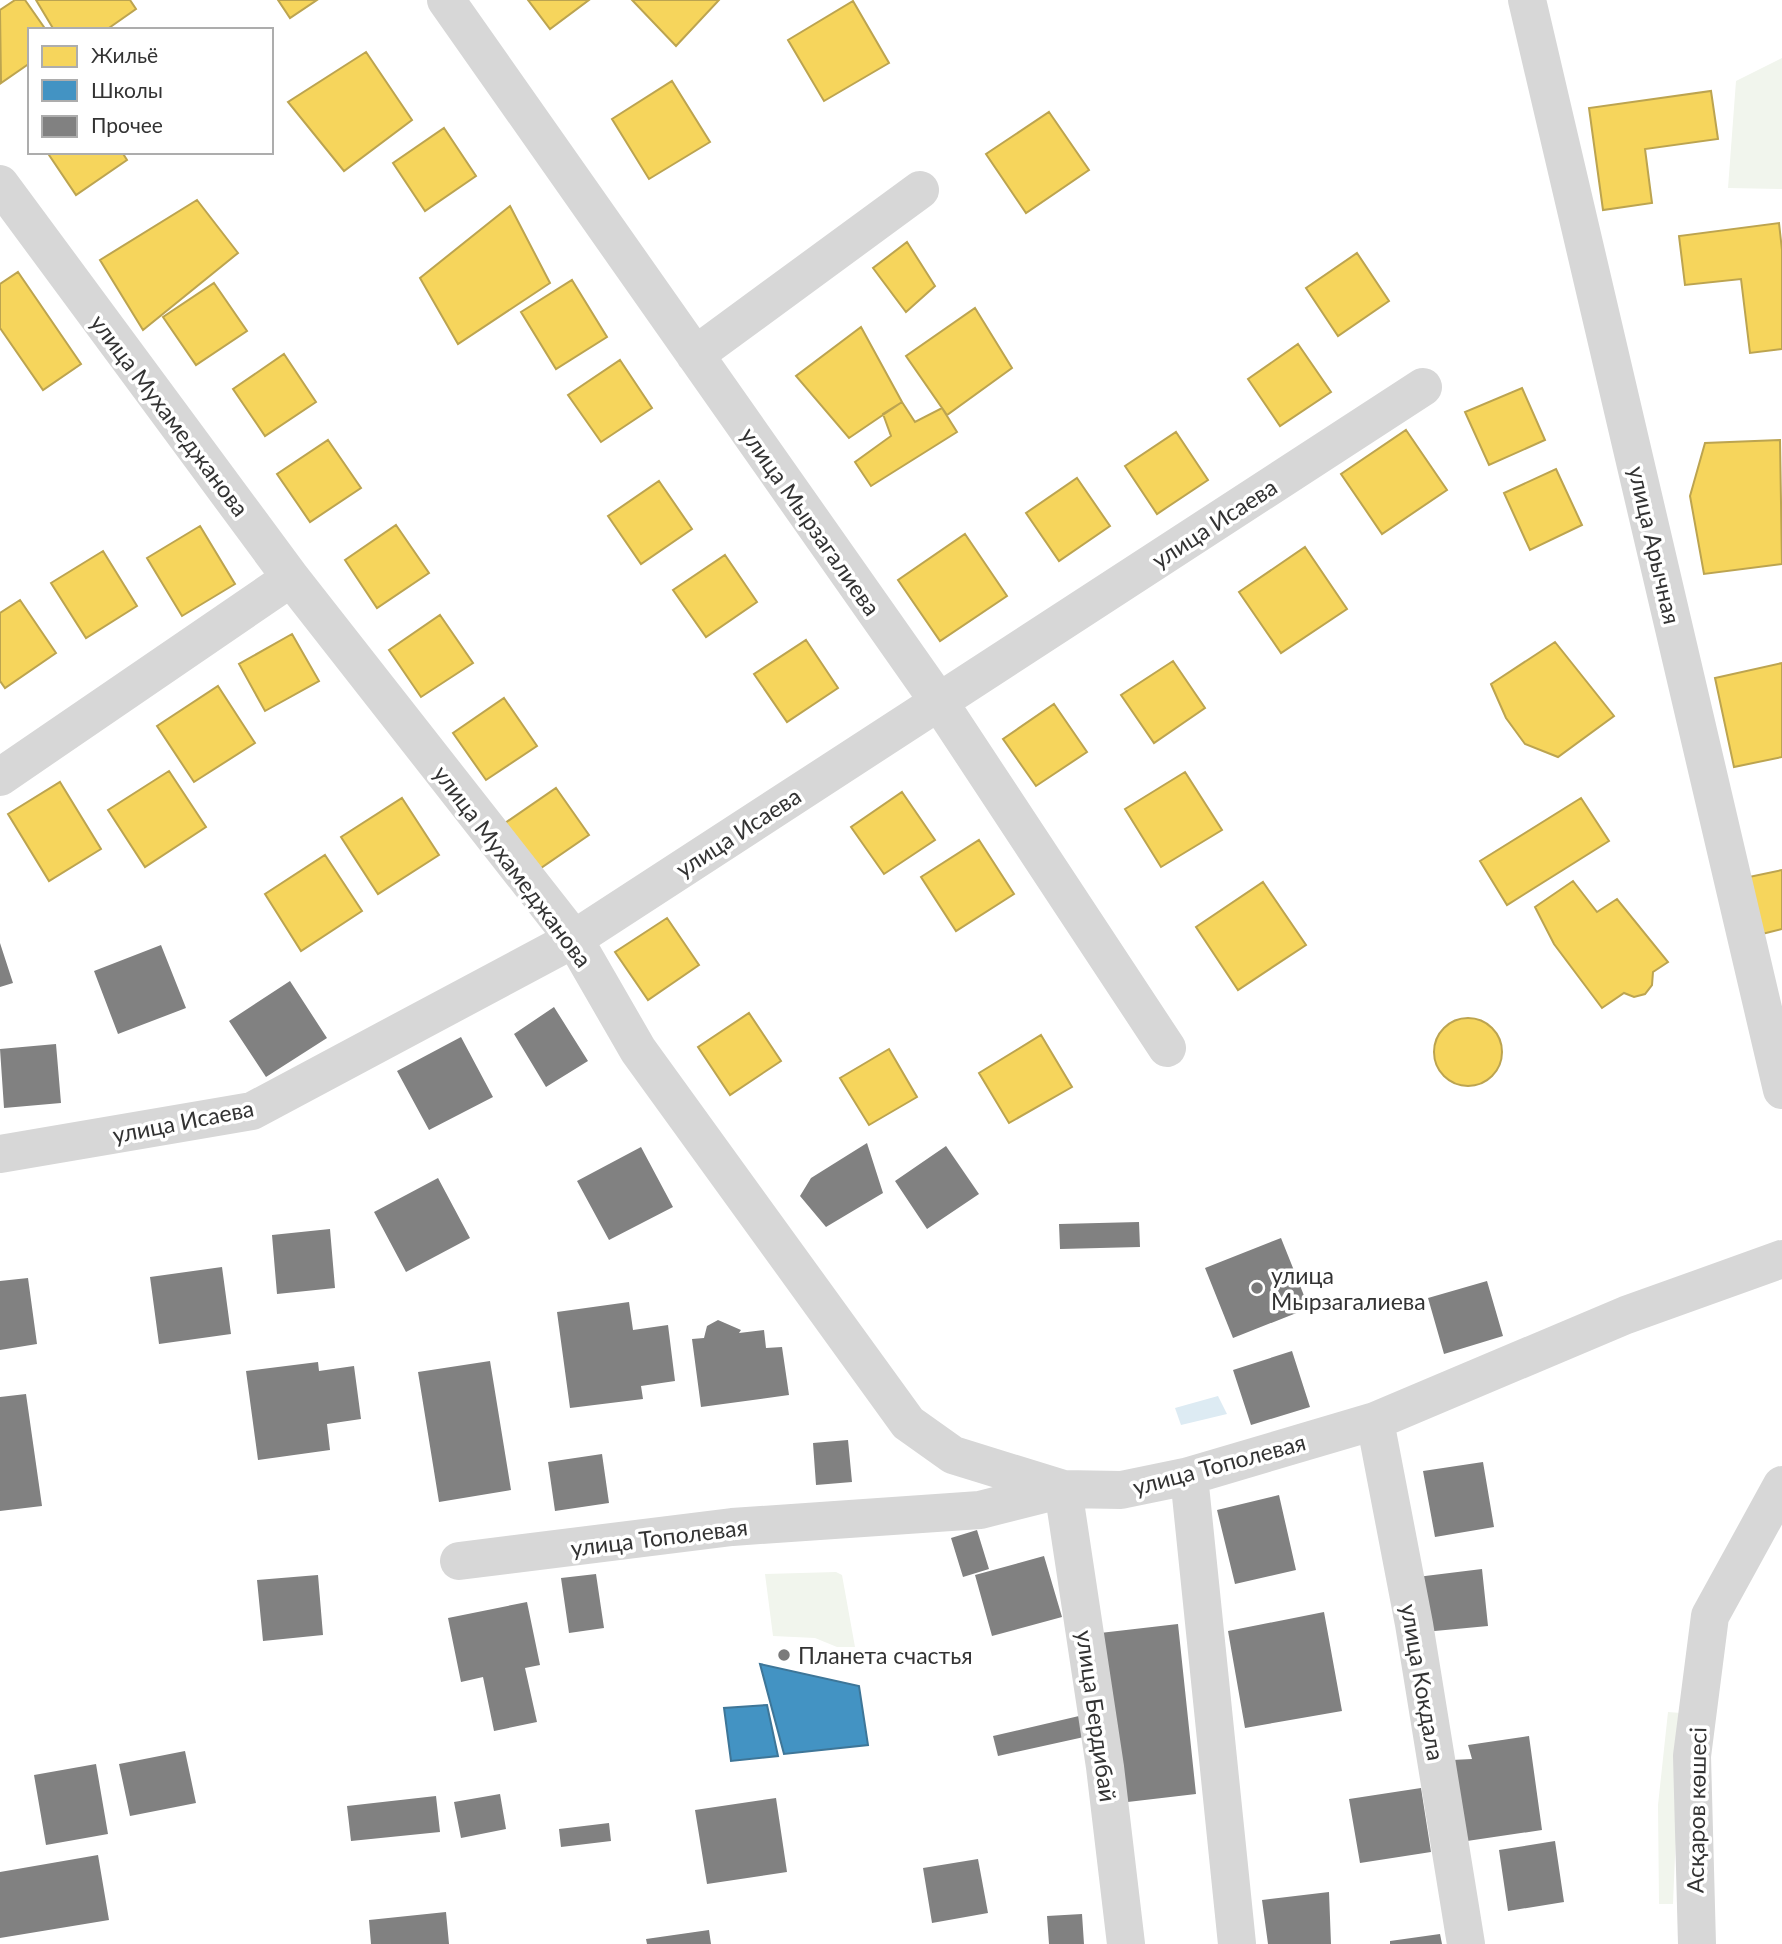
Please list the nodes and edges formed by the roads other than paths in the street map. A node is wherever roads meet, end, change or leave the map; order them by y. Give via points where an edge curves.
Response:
1 (446, 0) edge
2 (1527, 0) edge
3 (920, 190) dead end
4 (7, 209) edge
5 (695, 355) junction
6 (1423, 387) dead end
7 (291, 578) junction
8 (939, 702) junction
9 (0, 777) edge
10 (574, 939) junction
11 (1167, 1048) dead end
12 (1782, 1090) edge
13 (0, 1154) edge
14 (1782, 1259) edge
15 (1375, 1421) junction
16 (1189, 1476) junction
17 (1782, 1485) edge
18 (1063, 1489) junction
19 (459, 1561) dead end
20 (1126, 1944) edge
21 (1237, 1944) edge
22 (1466, 1944) edge
23 (1697, 1944) edge

1 - 5 street, улица Мырзагалиева
2 - 12 street, улица Арычная
3 - 5 street
4 - 7 street, улица Мухамеджанова
5 - 8 street, улица Мырзагалиева
6 - 8 street, улица Исаева
7 - 9 street
7 - 10 street, улица Мухамеджанова
8 - 10 street, улица Исаева
8 - 11 street, улица Мырзагалиева
10 - 13 street, улица Исаева via 252,1111
10 - 18 street, улица Мухамеджанова via 638,1050 908,1423 953,1455
14 - 15 street, улица Тополевая via 1626,1315
15 - 16 street, улица Тополевая
15 - 22 street, улица Кокдала via 1414,1624
16 - 18 street, улица Тополевая via 1121,1490
16 - 21 street
17 - 23 street, Асқаров көшесі via 1710,1616 1692,1756
18 - 19 street, улица Тополевая via 981,1510 732,1527
18 - 20 street, улица Бердибай

